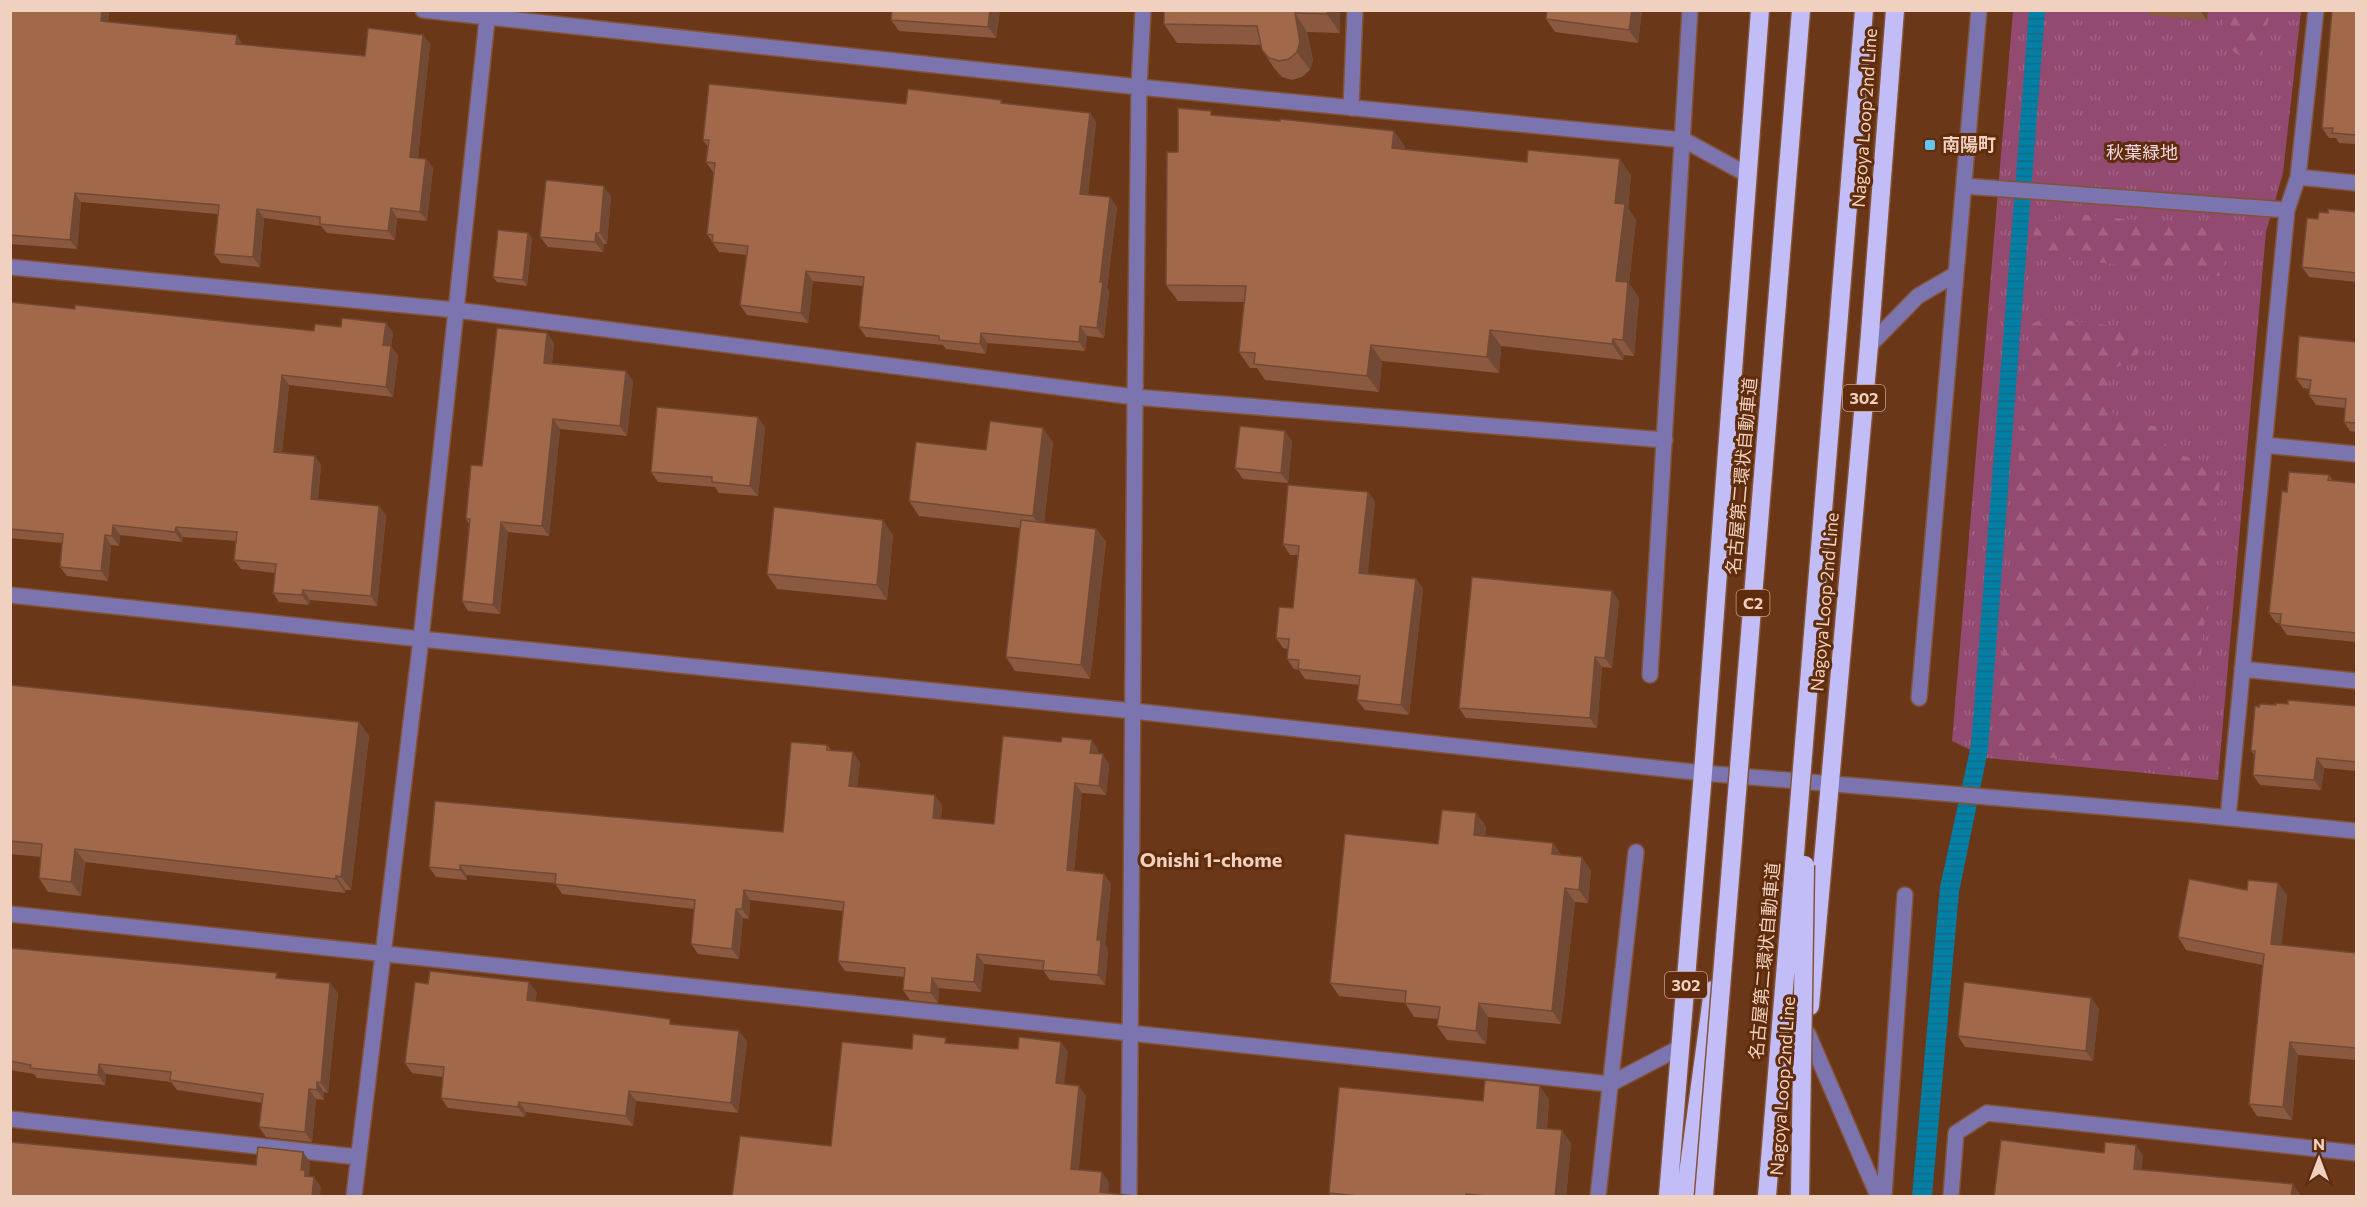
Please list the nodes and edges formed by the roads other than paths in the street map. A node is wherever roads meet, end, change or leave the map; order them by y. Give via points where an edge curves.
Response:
1 (423, 10) edge
2 (1143, 10) edge
3 (1355, 10) edge
4 (1690, 10) edge
5 (1760, 10) edge
6 (1802, 10) edge
7 (1864, 10) edge
8 (1894, 10) edge
9 (1979, 10) edge
10 (2316, 10) edge
11 (488, 14) edge
12 (1139, 87) junction
13 (1351, 108) junction
14 (1684, 140) junction
15 (1748, 175) junction
16 (2298, 177) junction
17 (2356, 183) edge
18 (1964, 186) junction
19 (2287, 210) junction
20 (10, 267) edge
21 (1956, 274) junction
22 (456, 310) junction
23 (1869, 345) junction
24 (1135, 396) junction
25 (1665, 440) junction
26 (2264, 445) junction
27 (2356, 454) edge
28 (10, 595) edge
29 (421, 639) junction
30 (2242, 669) junction
31 (1650, 675) dead end
32 (2356, 681) edge
33 (1808, 692) junction
34 (1919, 698) dead end
35 (1133, 711) junction
36 (1703, 773) junction
37 (1831, 785) junction
38 (2228, 818) junction
39 (2356, 831) edge
40 (1733, 846) junction
41 (1636, 852) dead end
42 (1905, 895) dead end
43 (10, 914) edge
44 (383, 954) junction
45 (1130, 1034) junction
46 (1808, 1034) junction
47 (1681, 1047) junction
48 (1610, 1083) junction
49 (10, 1119) edge
50 (2356, 1153) edge
51 (358, 1157) junction
52 (354, 1197) edge
53 (1129, 1197) edge
54 (1598, 1197) edge
55 (1668, 1197) edge
56 (1685, 1197) edge
57 (1704, 1197) edge
58 (1767, 1197) edge
59 (1798, 1197) edge
60 (1878, 1197) edge
61 (1884, 1197) edge
62 (1951, 1197) edge

1 - 11 street
2 - 12 street
3 - 13 street
4 - 14 street
5 - 15 highway, 302
6 - 40 highway, 名古屋第二環状自動車道 / C2, bridge
7 - 33 highway, 名古屋第二環状自動車道, bridge
8 - 23 highway, Nagoya Loop 2nd Line / 302
9 - 18 street
10 - 16 street
11 - 12 street
11 - 22 street
12 - 13 street
12 - 24 street
13 - 14 street
14 - 15 street
14 - 25 street
15 - 36 highway, 302
16 - 17 street
16 - 19 street
18 - 19 street
18 - 21 street
19 - 26 street
20 - 22 street
21 - 23 street via 1918,296
21 - 34 street
22 - 24 street
22 - 29 street
23 - 37 highway, Nagoya Loop 2nd Line / 302
24 - 25 street
24 - 35 street
25 - 31 street
26 - 27 street
26 - 30 street
28 - 29 street
29 - 35 street
29 - 44 street
30 - 32 street
30 - 38 street
33 - 58 highway, 名古屋第二環状自動車道, bridge
33 - 59 highway, bridge
35 - 36 street
35 - 45 street
36 - 37 street
36 - 47 highway, 302
37 - 38 street
37 - 46 highway, Nagoya Loop 2nd Line / 302
38 - 39 street
40 - 56 highway, bridge
40 - 57 highway, 名古屋第二環状自動車道 / C2, bridge
41 - 48 street
42 - 61 street
43 - 44 street
44 - 45 street
44 - 51 street
45 - 48 street
45 - 53 street
46 - 59 highway, Nagoya Loop 2nd Line / 302
46 - 60 street
47 - 48 street
47 - 55 highway, 302
48 - 54 street
49 - 51 street
50 - 62 street via 1987,1113 1956,1133
51 - 52 street

